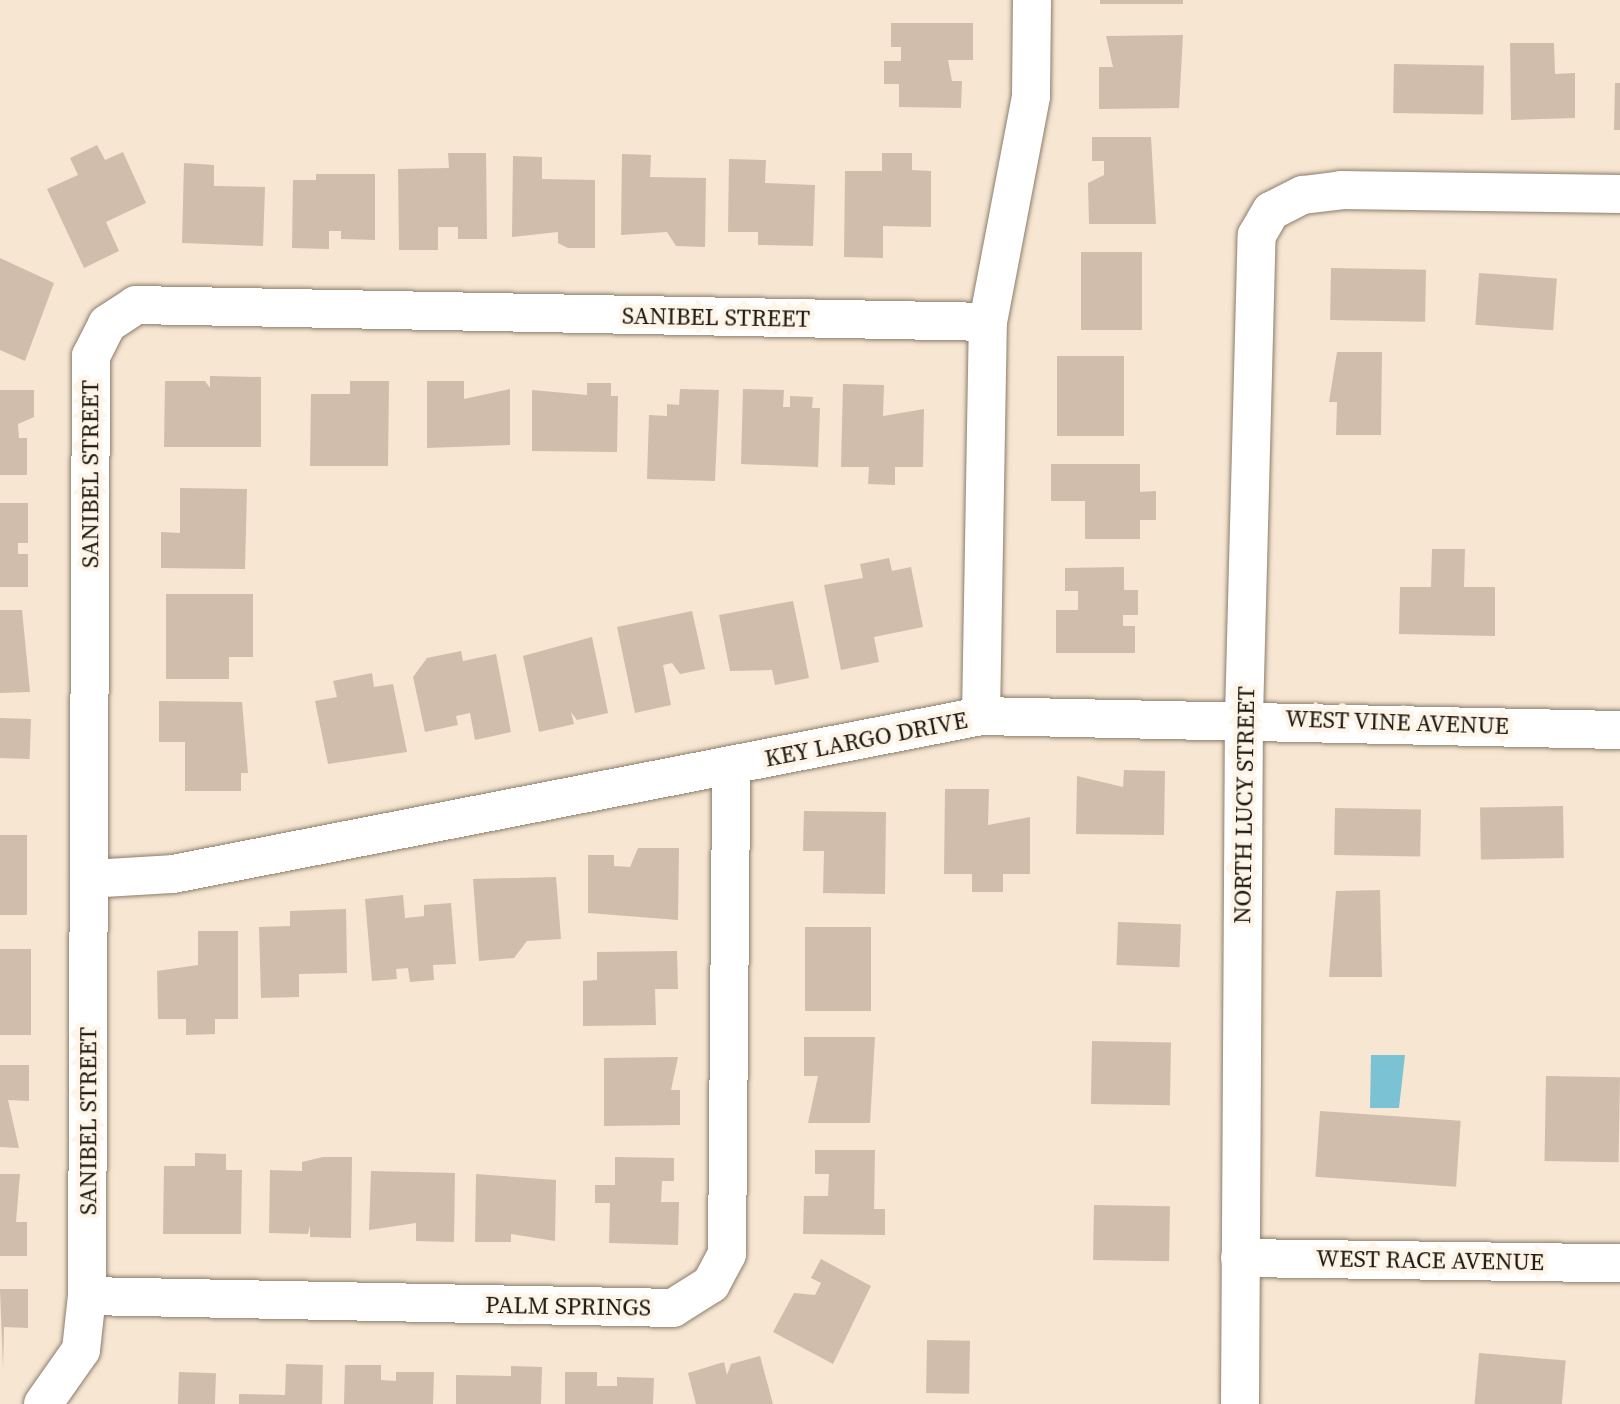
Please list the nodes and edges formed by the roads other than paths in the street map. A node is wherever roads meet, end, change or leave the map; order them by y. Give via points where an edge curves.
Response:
1 (1032, 0) edge
2 (1620, 194) edge
3 (988, 322) junction
4 (981, 716) junction
5 (1244, 717) junction
6 (1620, 730) edge
7 (731, 765) junction
8 (89, 879) junction
9 (1240, 1258) junction
10 (1620, 1263) edge
11 (87, 1296) junction
12 (43, 1404) edge
13 (1240, 1404) edge

1 - 3 street, KEY LARGO DRIVE via 1031,96
2 - 5 street, NORTH LUCY STREET via 1341,190 1303,195 1271,211 1252,260
3 - 4 street, KEY LARGO DRIVE
3 - 8 street, SANIBEL STREET via 136,305 107,324 91,356
4 - 5 street, WEST VINE AVENUE
4 - 7 street, KEY LARGO DRIVE
5 - 6 street, WEST VINE AVENUE
5 - 9 street, NORTH LUCY STREET
7 - 8 street, KEY LARGO DRIVE via 173,874
7 - 11 street, PALM SPRINGS via 727,1254 711,1284 673,1308
8 - 11 street, SANIBEL STREET
9 - 10 street, WEST RACE AVENUE
9 - 13 street, NORTH LUCY STREET
11 - 12 street, SANIBEL STREET via 81,1350

